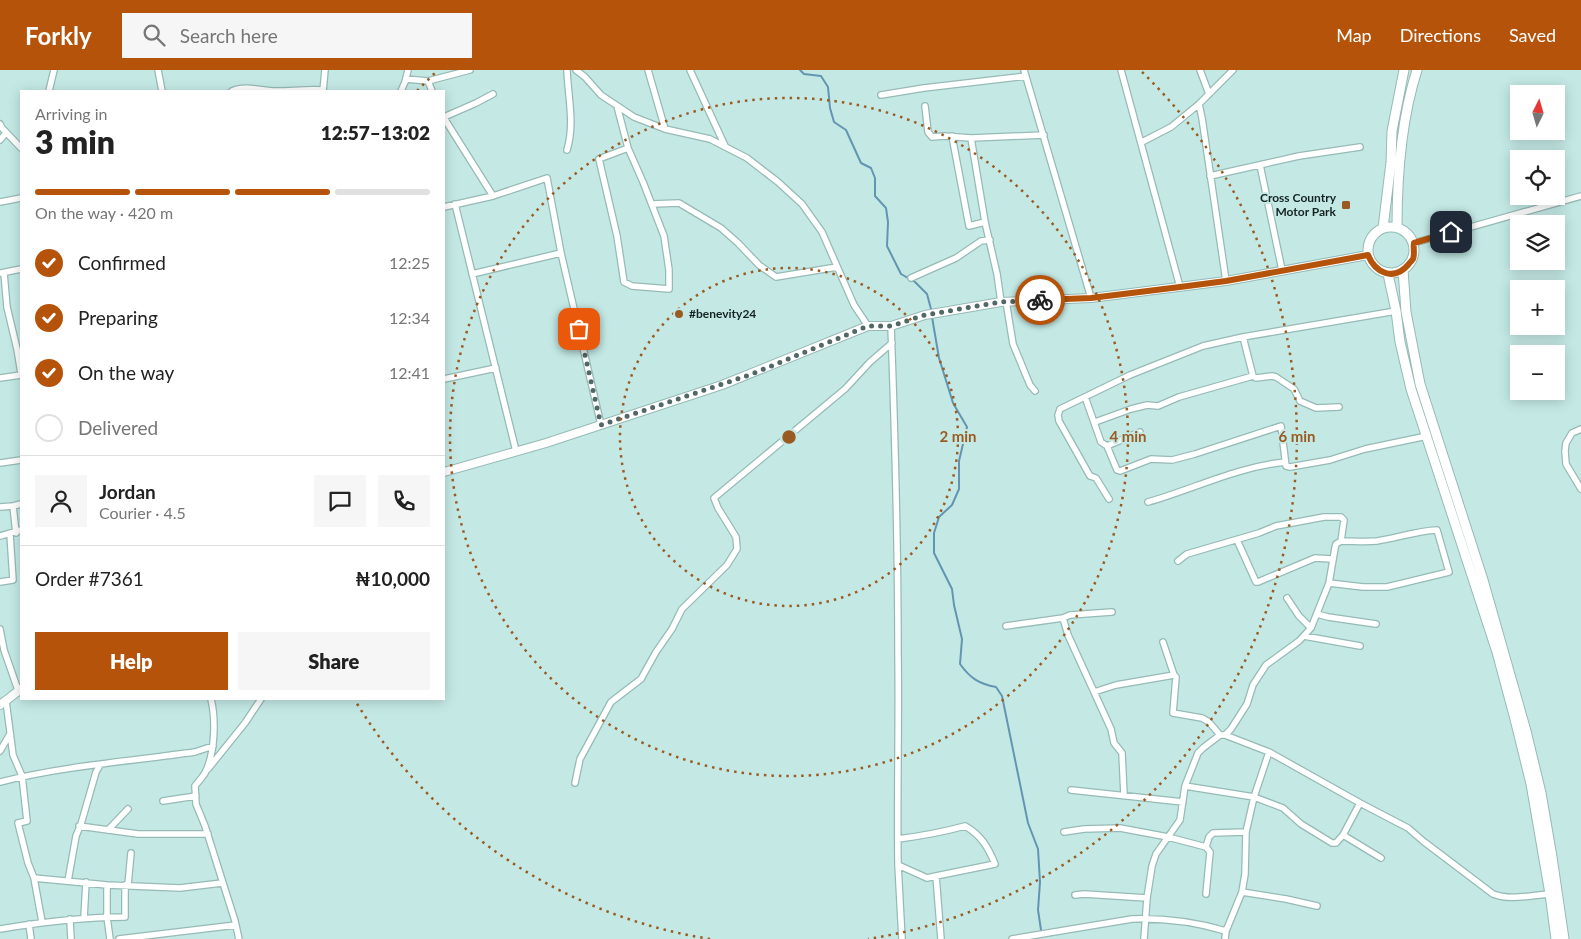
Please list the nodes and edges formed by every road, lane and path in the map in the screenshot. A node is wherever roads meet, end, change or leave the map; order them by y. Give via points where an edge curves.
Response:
1 (54, 70) edge
2 (158, 70) edge
3 (325, 70) edge
4 (408, 70) edge
5 (470, 70) edge
6 (566, 70) edge
7 (576, 70) edge
8 (648, 70) edge
9 (690, 70) edge
10 (1121, 70) edge
11 (1200, 70) edge
12 (1233, 70) edge
13 (1404, 70) edge
14 (1417, 70) edge
15 (1025, 73) edge
16 (406, 79) junction
17 (428, 82) junction
18 (49, 90) edge
19 (162, 90) edge
20 (235, 90) edge
21 (262, 90) edge
22 (323, 90) edge
23 (401, 90) edge
24 (432, 90) edge
25 (493, 94) dead end
26 (1209, 94) junction
27 (881, 95) dead end
28 (1198, 104) junction
29 (617, 106) junction
30 (925, 106) dead end
31 (445, 118) edge
32 (445, 120) edge
33 (0, 124) edge
34 (665, 128) junction
35 (6, 133) junction
36 (1044, 135) junction
37 (952, 136) junction
38 (971, 138) junction
39 (0, 140) edge
40 (1142, 142) junction
41 (724, 146) junction
42 (20, 147) edge
43 (1360, 147) dead end
44 (628, 148) junction
45 (567, 150) dead end
46 (1260, 165) junction
47 (1210, 176) junction
48 (493, 196) junction
49 (1581, 196) edge
50 (20, 198) edge
51 (0, 202) edge
52 (455, 204) junction
53 (652, 204) junction
54 (445, 207) edge
55 (985, 222) junction
56 (1397, 227) junction
57 (1383, 228) junction
58 (990, 240) junction
59 (1414, 243) junction
60 (561, 253) junction
61 (1368, 255) junction
62 (837, 267) junction
63 (20, 269) edge
64 (1282, 270) junction
65 (1403, 270) junction
66 (2, 273) edge
67 (472, 274) junction
68 (1388, 274) junction
69 (912, 278) dead end
70 (1226, 281) junction
71 (1180, 287) junction
72 (1091, 298) junction
73 (1004, 301) junction
74 (1396, 311) junction
75 (868, 326) junction
76 (891, 326) junction
77 (1243, 337) junction
78 (892, 343) junction
79 (20, 368) edge
80 (496, 368) junction
81 (20, 374) edge
82 (1253, 376) junction
83 (0, 378) edge
84 (445, 379) edge
85 (1035, 391) dead end
86 (1085, 397) junction
87 (1340, 407) dead end
88 (1095, 422) junction
89 (601, 425) junction
90 (1581, 429) edge
91 (1140, 432) dead end
92 (1427, 436) junction
93 (1106, 446) junction
94 (516, 451) junction
95 (20, 460) edge
96 (1285, 462) junction
97 (0, 463) edge
98 (445, 472) edge
99 (1581, 489) edge
100 (1109, 499) dead end
101 (1148, 502) dead end
102 (20, 504) edge
103 (13, 506) junction
104 (0, 507) edge
105 (16, 532) edge
106 (0, 536) edge
107 (1237, 540) junction
108 (1341, 541) junction
109 (1332, 559) junction
110 (1178, 561) dead end
111 (0, 582) edge
112 (1329, 583) junction
113 (1287, 598) dead end
114 (1112, 612) dead end
115 (1317, 614) junction
116 (1064, 618) junction
117 (1376, 624) dead end
118 (1006, 626) dead end
119 (1311, 628) junction
120 (0, 629) edge
121 (1304, 636) junction
122 (1163, 642) dead end
123 (1360, 646) dead end
124 (1174, 675) junction
125 (20, 690) edge
126 (1094, 692) junction
127 (211, 700) edge
128 (260, 700) edge
129 (3, 703) edge
130 (10, 734) junction
131 (1222, 735) junction
132 (213, 746) junction
133 (0, 751) edge
134 (1269, 752) junction
135 (100, 765) junction
136 (205, 773) junction
137 (22, 776) junction
138 (0, 782) edge
139 (576, 784) dead end
140 (1185, 786) junction
141 (1071, 790) dead end
142 (1124, 795) junction
143 (196, 796) junction
144 (1254, 797) junction
145 (163, 801) dead end
146 (1183, 802) junction
147 (1360, 803) junction
148 (128, 810) dead end
149 (79, 826) junction
150 (108, 830) junction
151 (1064, 832) dead end
152 (1246, 832) junction
153 (208, 834) junction
154 (1343, 835) junction
155 (1168, 837) junction
156 (898, 839) junction
157 (1206, 847) junction
158 (131, 853) dead end
159 (1380, 858) dead end
160 (898, 865) junction
161 (936, 876) junction
162 (34, 878) junction
163 (68, 881) junction
164 (86, 882) junction
165 (222, 883) junction
166 (107, 885) junction
167 (126, 885) junction
168 (1242, 892) junction
169 (1206, 894) dead end
170 (1550, 894) junction
171 (1075, 895) dead end
172 (1147, 898) junction
173 (1317, 906) dead end
174 (107, 917) junction
175 (84, 918) junction
176 (70, 919) junction
177 (1146, 919) junction
178 (42, 922) junction
179 (29, 924) junction
180 (236, 925) junction
181 (0, 929) edge
182 (1226, 931) junction
183 (30, 939) edge
184 (72, 939) edge
185 (110, 939) edge
186 (118, 939) edge
187 (239, 939) edge
188 (902, 939) edge
189 (941, 939) edge
190 (1012, 939) edge
191 (1144, 939) edge
192 (1225, 939) edge
193 (1556, 939) edge
194 (1564, 939) edge

1 - 18 street
2 - 19 street
3 - 22 street
4 - 16 street
5 - 17 street
6 - 45 street via 571,120
7 - 29 street
8 - 34 street
9 - 41 street
10 - 40 street
11 - 26 street
12 - 26 street
13 - 57 main road via 1392,131
14 - 56 main road via 1404,124 1397,189
15 - 27 street
15 - 36 street
16 - 17 street
16 - 23 street
17 - 24 street
20 - 21 street
25 - 31 street
26 - 28 street
28 - 40 street via 1171,128
28 - 47 street
29 - 34 street via 634,117
29 - 44 street
30 - 37 street via 930,136
32 - 48 street
33 - 35 street
34 - 41 street via 710,139
35 - 39 street
35 - 42 street
36 - 38 street
36 - 72 street
37 - 38 street
37 - 55 street via 969,226
38 - 55 street
40 - 71 street
41 - 62 street via 747,158 802,204 822,232
43 - 46 street
44 - 53 street
44 - 53 street via 599,159 624,282 632,286 669,288 664,236
46 - 47 street
46 - 64 street
47 - 70 street
48 - 52 street
48 - 60 street via 547,178
49 - 59 street
50 - 51 street
52 - 54 street
52 - 67 street
53 - 62 street via 679,203 688,208 721,228 776,278
55 - 58 street
56 - 57 main road
56 - 59 main road
57 - 61 main road via 1368,243
58 - 69 street
58 - 73 street
59 - 65 main road via 1413,258
60 - 67 street
60 - 89 street
61 - 64 street
61 - 68 main road via 1371,264
62 - 75 street via 854,305
63 - 66 street
64 - 70 street
65 - 68 main road
65 - 194 main road via 1406,312 1420,384 1483,580 1541,793
66 - 79 street
67 - 80 street
68 - 74 main road
70 - 71 street
71 - 72 street
72 - 73 street
73 - 76 street via 925,315
73 - 85 street via 1013,344
74 - 77 street
74 - 92 main road via 1411,389
75 - 76 street
75 - 89 street via 752,374
76 - 78 street
77 - 82 street
77 - 86 street via 1203,346
78 - 139 street via 845,389 714,498 736,537 738,550 727,566 682,609 641,679 611,702 580,759
78 - 156 street
80 - 84 street
80 - 94 street
81 - 83 street
82 - 87 street via 1276,377 1294,388 1300,401 1316,408
82 - 88 street
86 - 88 street
86 - 100 street via 1060,409 1059,421 1090,476 1096,478
88 - 93 street via 1101,442
89 - 94 street
90 - 99 street via 1572,434 1565,451 1566,464
91 - 93 street
92 - 96 street via 1323,461 1290,467
92 - 170 main road via 1515,719 1531,784
93 - 96 street via 1120,471 1152,459 1172,460 1195,454 1280,426
94 - 98 street
95 - 97 street
96 - 101 street via 1222,476
102 - 103 street
103 - 104 street
103 - 105 street
105 - 106 street
105 - 111 street via 13,580
107 - 108 street via 1276,526 1334,517 1344,520
107 - 109 street via 1257,582 1315,558
107 - 110 street via 1187,554
108 - 109 street via 1336,544
108 - 112 street via 1378,541 1437,530 1449,572 1387,587
109 - 112 street
112 - 115 street
113 - 119 street
114 - 116 street
115 - 117 street
115 - 119 street
116 - 118 street
116 - 126 street via 1068,635
119 - 121 street
120 - 125 street via 4,650
121 - 123 street
121 - 131 street via 1266,665 1253,685 1247,704 1231,729
122 - 124 street
124 - 126 street
124 - 131 street via 1173,713 1202,718
125 - 129 street
126 - 142 street via 1112,729 1114,742 1122,753
127 - 132 street
128 - 136 street
129 - 130 street
130 - 133 street
130 - 137 street via 13,755
131 - 134 street
131 - 140 street via 1198,753
132 - 135 street via 195,752
132 - 136 street
134 - 144 street
134 - 147 street
135 - 137 street
135 - 149 street
136 - 143 street via 195,786
137 - 138 street
137 - 162 street via 27,821 18,823
140 - 144 street
140 - 146 street
141 - 142 street
142 - 146 street
143 - 145 street
143 - 153 street
144 - 152 street
144 - 154 street via 1283,808 1301,824 1332,843
146 - 155 street via 1180,820
147 - 154 street
147 - 170 street via 1408,828 1492,894 1500,897
148 - 150 street
149 - 150 street
149 - 163 street
150 - 153 street via 138,834
151 - 155 street via 1112,828
152 - 157 street via 1213,833
152 - 168 street
153 - 165 street
154 - 159 street
155 - 157 street
155 - 172 street via 1156,854
156 - 160 street
156 - 161 street via 965,826 988,846 995,864
157 - 169 street via 1210,852
158 - 167 street
160 - 161 street via 927,878
160 - 188 street
161 - 189 street
162 - 163 street
162 - 178 street
163 - 164 street
164 - 166 street
164 - 175 street
165 - 167 street via 180,888
165 - 180 street
166 - 167 street
166 - 174 street
167 - 174 street via 125,917
168 - 173 street
168 - 182 street
170 - 193 main road
171 - 172 street
172 - 177 street
174 - 175 street
174 - 185 street
175 - 176 street
176 - 178 street
176 - 184 street
177 - 182 street via 1195,922
177 - 190 street
177 - 191 street
178 - 179 street
179 - 181 street
179 - 183 street
180 - 186 street
180 - 187 street
182 - 192 street

